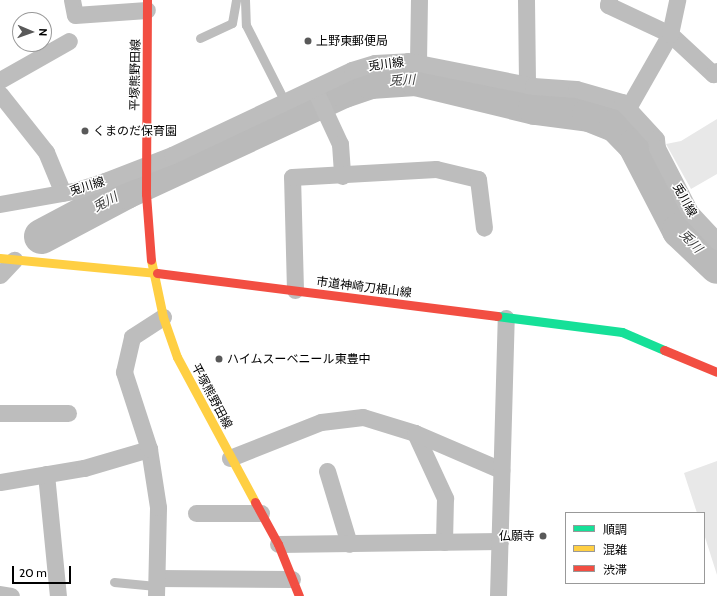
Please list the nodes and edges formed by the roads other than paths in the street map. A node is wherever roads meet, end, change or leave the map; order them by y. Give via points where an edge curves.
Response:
1 (72, 0) edge
2 (236, 0) edge
3 (245, 0) edge
4 (419, 0) edge
5 (526, 0) edge
6 (609, 0) edge
7 (677, 0) edge
8 (147, 5) edge
9 (670, 34) junction
10 (200, 38) dead end
11 (69, 41) dead end
12 (418, 62) junction
13 (717, 71) edge
14 (0, 80) edge
15 (527, 85) junction
16 (0, 94) edge
17 (319, 98) junction
18 (285, 102) junction
19 (629, 106) junction
20 (145, 169) junction
21 (342, 176) junction
22 (63, 193) junction
23 (0, 204) edge
24 (484, 228) dead end
25 (717, 241) edge
26 (7, 259) edge
27 (152, 272) junction
28 (0, 275) edge
29 (295, 290) junction
30 (163, 317) junction
31 (506, 318) junction
32 (717, 372) edge
33 (0, 413) edge
34 (68, 413) dead end
35 (415, 433) junction
36 (149, 449) junction
37 (230, 458) junction
38 (501, 470) junction
39 (327, 471) dead end
40 (46, 474) junction
41 (0, 482) edge
42 (196, 513) dead end
43 (261, 513) junction
44 (500, 541) junction
45 (444, 542) junction
46 (278, 544) junction
47 (349, 544) junction
48 (292, 579) junction
49 (114, 582) dead end
50 (156, 587) edge
51 (0, 594) edge
52 (11, 596) edge
53 (58, 596) edge
54 (299, 596) edge
55 (498, 596) edge

1 - 8 street via 75,15
2 - 10 lane via 232,23
3 - 18 lane via 246,25
4 - 12 street
5 - 15 street
6 - 9 street via 608,5
7 - 9 street
8 - 20 street, 平塚熊野田線
9 - 13 street via 713,74
9 - 19 street
11 - 14 street
12 - 15 street, 兎川線
12 - 17 street, 兎川線 via 375,62
15 - 19 street, 兎川線 via 576,89
16 - 22 street via 46,152
17 - 18 street, 兎川線
17 - 21 street via 340,144
18 - 20 street, 兎川線
19 - 25 street, 兎川線 via 656,139 690,212
20 - 22 street, 兎川線
20 - 27 street, 平塚熊野田線
21 - 24 street via 436,169 478,179
21 - 29 street via 292,177
22 - 23 street, 兎川線
26 - 27 street, 市道神崎刀根山線
26 - 28 street
27 - 29 street, 市道神崎刀根山線
27 - 30 street, 平塚熊野田線
29 - 31 street, 市道神崎刀根山線
30 - 36 street via 132,337 124,372
30 - 37 street, 平塚熊野田線 via 178,357
31 - 32 street, 市道神崎刀根山線 via 622,332
31 - 38 street
33 - 34 street
35 - 37 street via 363,417 321,422
35 - 38 street
35 - 45 street via 445,498
36 - 40 street via 84,468
36 - 50 street via 158,507
37 - 43 street, 平塚熊野田線
38 - 44 street
39 - 47 street
40 - 41 street
40 - 53 street
42 - 43 street
43 - 46 street, 平塚熊野田線
44 - 45 street
44 - 55 street
45 - 47 street
46 - 47 street
46 - 48 street, 平塚熊野田線
48 - 50 street
48 - 54 street, 平塚熊野田線
49 - 50 lane
51 - 52 street

